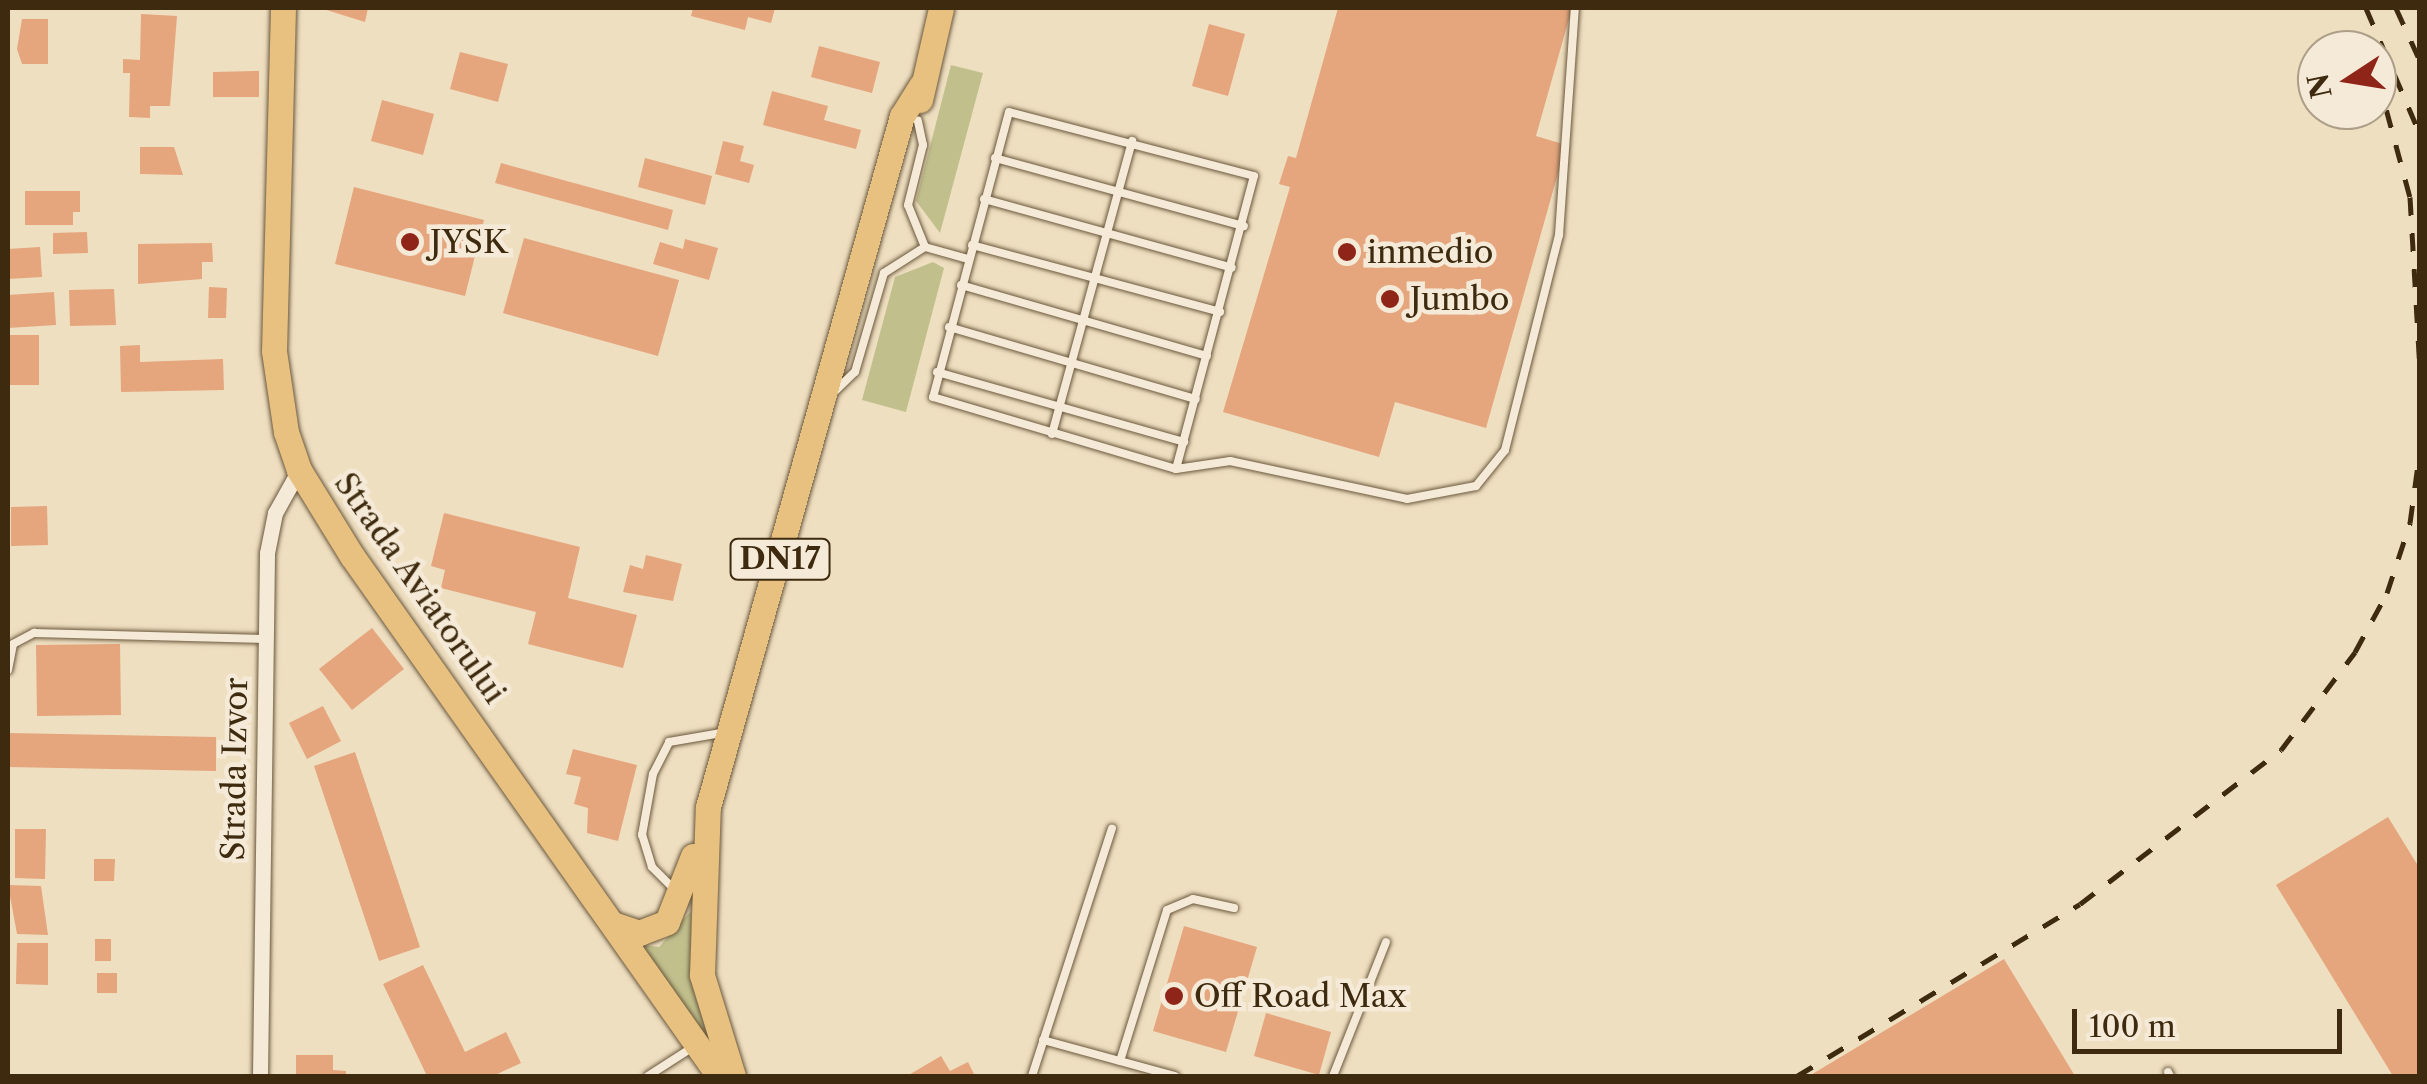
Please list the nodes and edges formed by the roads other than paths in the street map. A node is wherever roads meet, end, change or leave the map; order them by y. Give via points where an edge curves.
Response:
1 (283, 8) edge
2 (940, 8) edge
3 (1575, 8) edge
4 (920, 85) junction
5 (918, 121) junction
6 (1132, 141) junction
7 (995, 158) junction
8 (1118, 191) junction
9 (984, 199) junction
10 (1244, 226) junction
11 (1107, 234) junction
12 (972, 244) junction
13 (925, 248) junction
14 (968, 259) junction
15 (1232, 268) junction
16 (1095, 278) junction
17 (961, 285) junction
18 (852, 311) junction
19 (1220, 312) junction
20 (1083, 320) junction
21 (949, 327) junction
22 (1207, 356) junction
23 (1071, 362) junction
24 (937, 372) junction
25 (827, 398) junction
26 (1196, 399) junction
27 (1059, 406) junction
28 (1052, 434) junction
29 (1184, 442) junction
30 (1176, 469) junction
31 (299, 470) junction
32 (265, 638) junction
33 (8, 670) edge
34 (731, 732) junction
35 (708, 807) junction
36 (1112, 830) dead end
37 (681, 895) junction
38 (1234, 908) dead end
39 (613, 924) junction
40 (1386, 942) dead end
41 (1043, 1040) junction
42 (697, 1045) junction
43 (1120, 1061) junction
44 (260, 1076) edge
45 (648, 1076) edge
46 (719, 1076) edge
47 (733, 1076) edge
48 (1032, 1076) edge
49 (1175, 1076) edge
50 (1333, 1076) edge

1 - 31 main road, Strada Aviatorului via 274,351 280,406
2 - 4 main road, DN17
3 - 30 lane via 1559,234 1505,450 1476,486 1407,499 1230,461
4 - 5 main road, DN17
4 - 18 main road, DN17 via 902,116
5 - 13 lane via 923,145 908,205
5 - 18 main road, DN17 via 870,282
6 - 7 lane via 1017,111 1004,120
6 - 8 lane
6 - 10 lane via 1254,176
7 - 8 lane
7 - 9 lane
8 - 10 lane
8 - 11 lane
9 - 11 lane
9 - 12 lane
10 - 15 lane
11 - 15 lane
11 - 16 lane
12 - 14 lane
12 - 16 lane
13 - 14 lane
13 - 25 lane via 884,273 855,372
14 - 17 lane
15 - 19 lane
16 - 19 lane
16 - 20 lane
17 - 20 lane
17 - 21 lane
18 - 25 main road, DN17
19 - 22 lane
20 - 22 lane
20 - 23 lane
21 - 23 lane
21 - 24 lane
22 - 26 lane
23 - 26 lane
23 - 27 lane
24 - 27 lane
24 - 28 lane via 932,390 939,402
25 - 34 main road, DN17
26 - 29 lane
27 - 28 lane
27 - 29 lane
28 - 30 lane
29 - 30 lane
31 - 32 street, Strada Izvor via 270,533
31 - 39 main road, Strada Aviatorului via 352,556
32 - 33 lane via 34,634 13,644
32 - 44 street, Strada Izvor
34 - 35 main road, DN17
34 - 37 lane via 683,734 659,753 642,835 652,867
35 - 37 main road
35 - 47 main road, DN17 via 702,974
36 - 41 lane
37 - 39 main road via 660,928 640,933
38 - 43 lane via 1193,899 1166,910
39 - 42 main road, Strada Aviatorului
40 - 50 lane
41 - 43 lane
41 - 48 lane
42 - 45 lane
42 - 46 main road, Strada Aviatorului
43 - 49 lane

